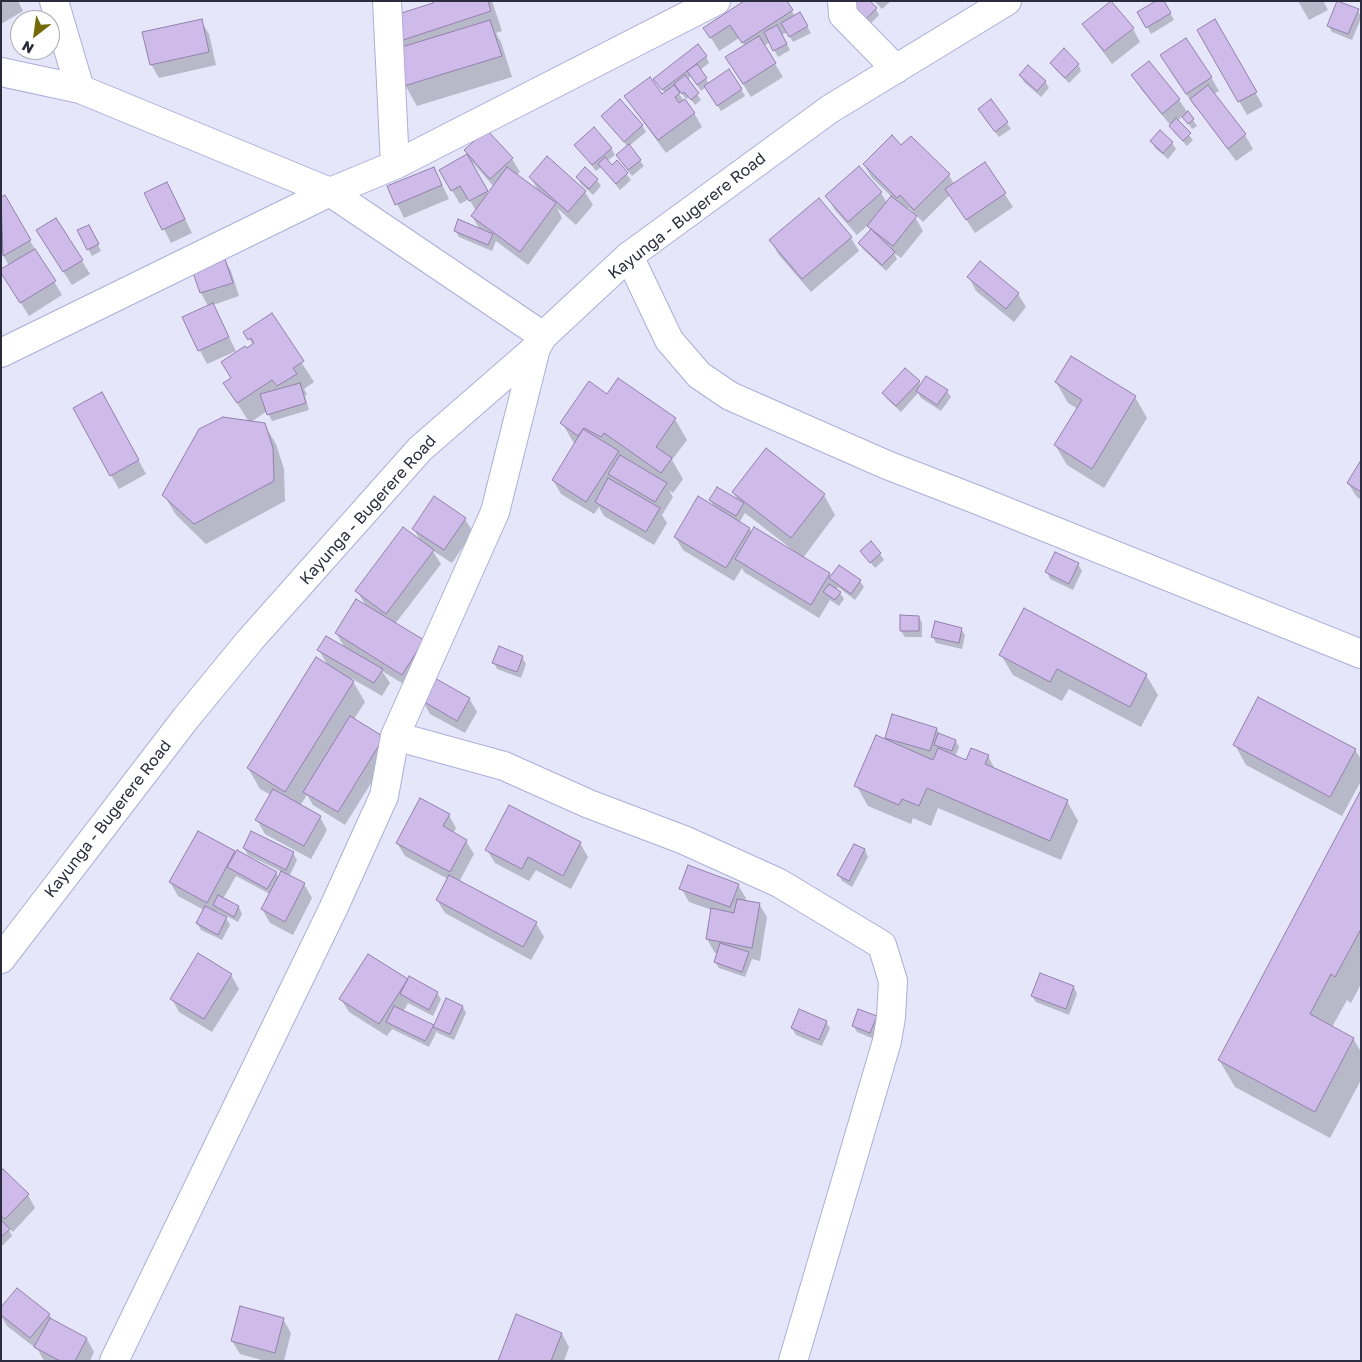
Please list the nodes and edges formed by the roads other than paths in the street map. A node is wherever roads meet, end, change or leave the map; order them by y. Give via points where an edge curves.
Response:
1 (54, 1) edge
2 (387, 1) edge
3 (716, 1) edge
4 (842, 1) edge
5 (1007, 1) edge
6 (896, 69) junction
7 (1, 72) edge
8 (80, 89) junction
9 (395, 165) junction
10 (330, 192) junction
11 (629, 256) junction
12 (539, 342) junction
13 (1, 353) edge
14 (1361, 654) edge
15 (395, 736) junction
16 (1, 959) edge
17 (114, 1361) edge
18 (793, 1361) edge

1 - 8 street
2 - 9 street
3 - 9 street
4 - 6 street via 843,15
5 - 6 street, Kayunga - Bugerere Road
6 - 11 street, Kayunga - Bugerere Road via 830,109
7 - 8 street
8 - 10 street
9 - 10 street
10 - 12 street
10 - 13 street
11 - 12 street, Kayunga - Bugerere Road
11 - 14 street via 669,340 700,375 730,396 887,465
12 - 15 street via 495,512
12 - 16 street, Kayunga - Bugerere Road via 420,449 251,639 186,718
15 - 17 street via 384,796 329,918
15 - 18 street via 504,766 589,804 684,840 779,883 882,945 893,981 887,1041

